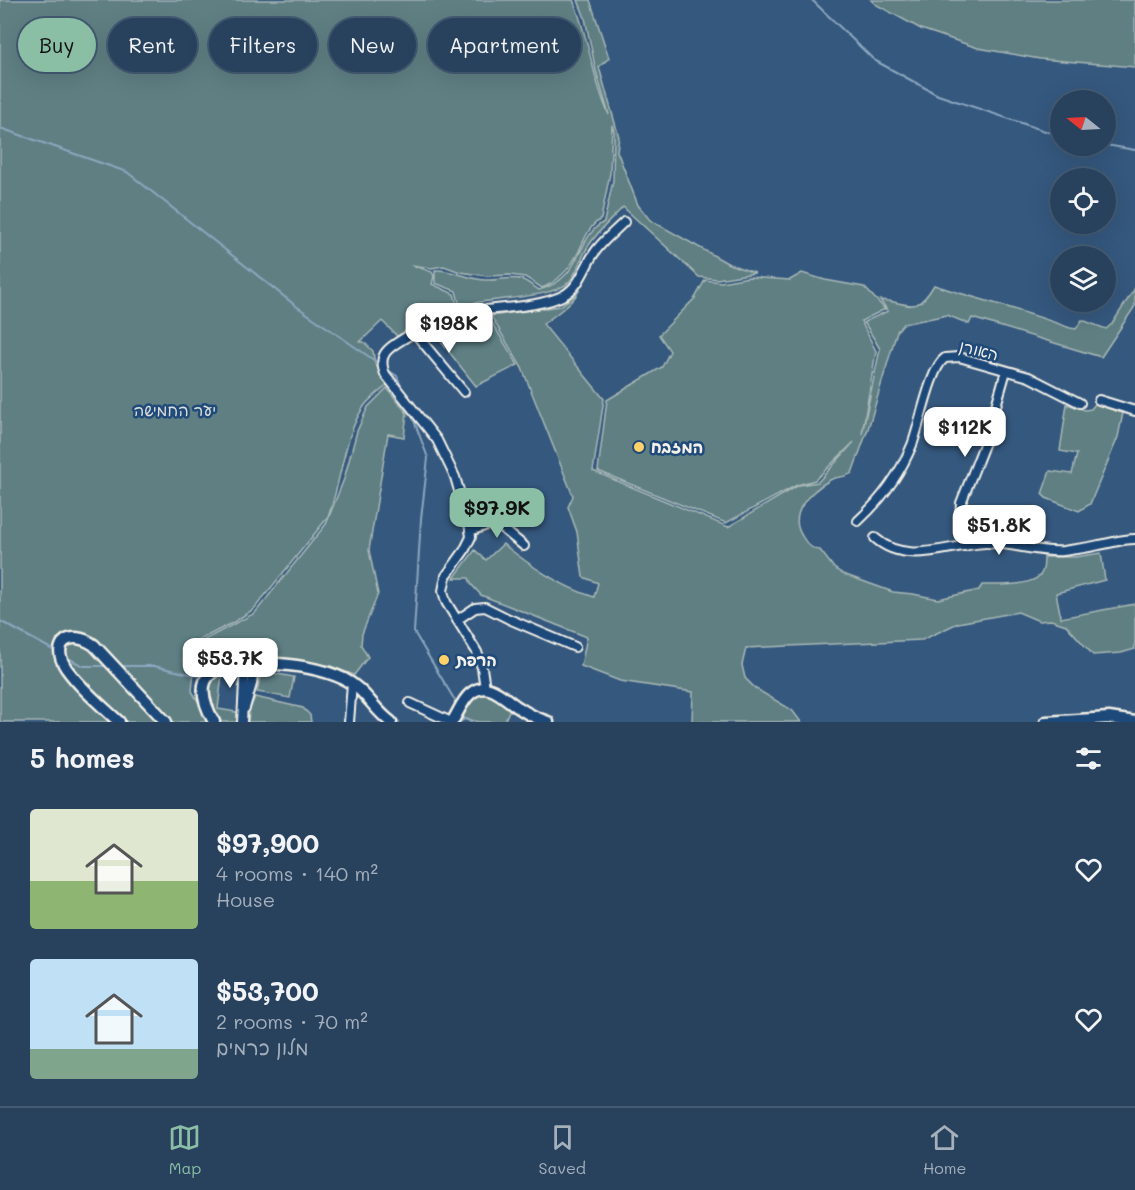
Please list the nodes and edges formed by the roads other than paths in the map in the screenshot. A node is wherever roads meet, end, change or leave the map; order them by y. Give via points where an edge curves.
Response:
1 (624, 222) dead end
2 (414, 332) junction
3 (1006, 371) junction
4 (464, 392) dead end
5 (1099, 400) dead end
6 (1080, 403) dead end
7 (1135, 411) edge
8 (858, 521) dead end
9 (471, 531) junction
10 (875, 538) dead end
11 (1135, 539) edge
12 (524, 546) dead end
13 (965, 546) junction
14 (457, 620) junction
15 (575, 647) dead end
16 (250, 663) junction
17 (352, 684) junction
18 (485, 688) junction
19 (410, 703) dead end
20 (242, 719) edge
21 (119, 722) edge
22 (166, 722) edge
23 (214, 722) edge
24 (350, 722) edge
25 (391, 722) edge
26 (452, 722) edge
27 (548, 722) edge
28 (1046, 722) edge
29 (1135, 722) edge

1 - 2 street via 598,247 576,285 564,295 453,315
2 - 4 street
2 - 9 street via 386,350 382,367 444,452
3 - 6 street, האורן via 1035,379
3 - 8 street, האורן via 955,356 940,362 906,458 883,494
3 - 13 street via 985,442 962,499 960,517
5 - 7 street
9 - 12 street via 497,524
9 - 14 street via 467,547 443,583 445,598
10 - 13 street via 891,548 910,552
11 - 13 street via 1062,551 998,543
14 - 15 street via 471,610 485,607
14 - 18 street via 477,652
16 - 17 main road via 317,669
16 - 20 street
16 - 23 main road via 220,668 206,680 204,699
17 - 24 street
17 - 25 main road
18 - 26 main road via 469,696
18 - 27 main road
19 - 26 street
21 - 22 main road via 65,666 60,650 68,639 78,638 94,645
28 - 29 main road via 1109,718

